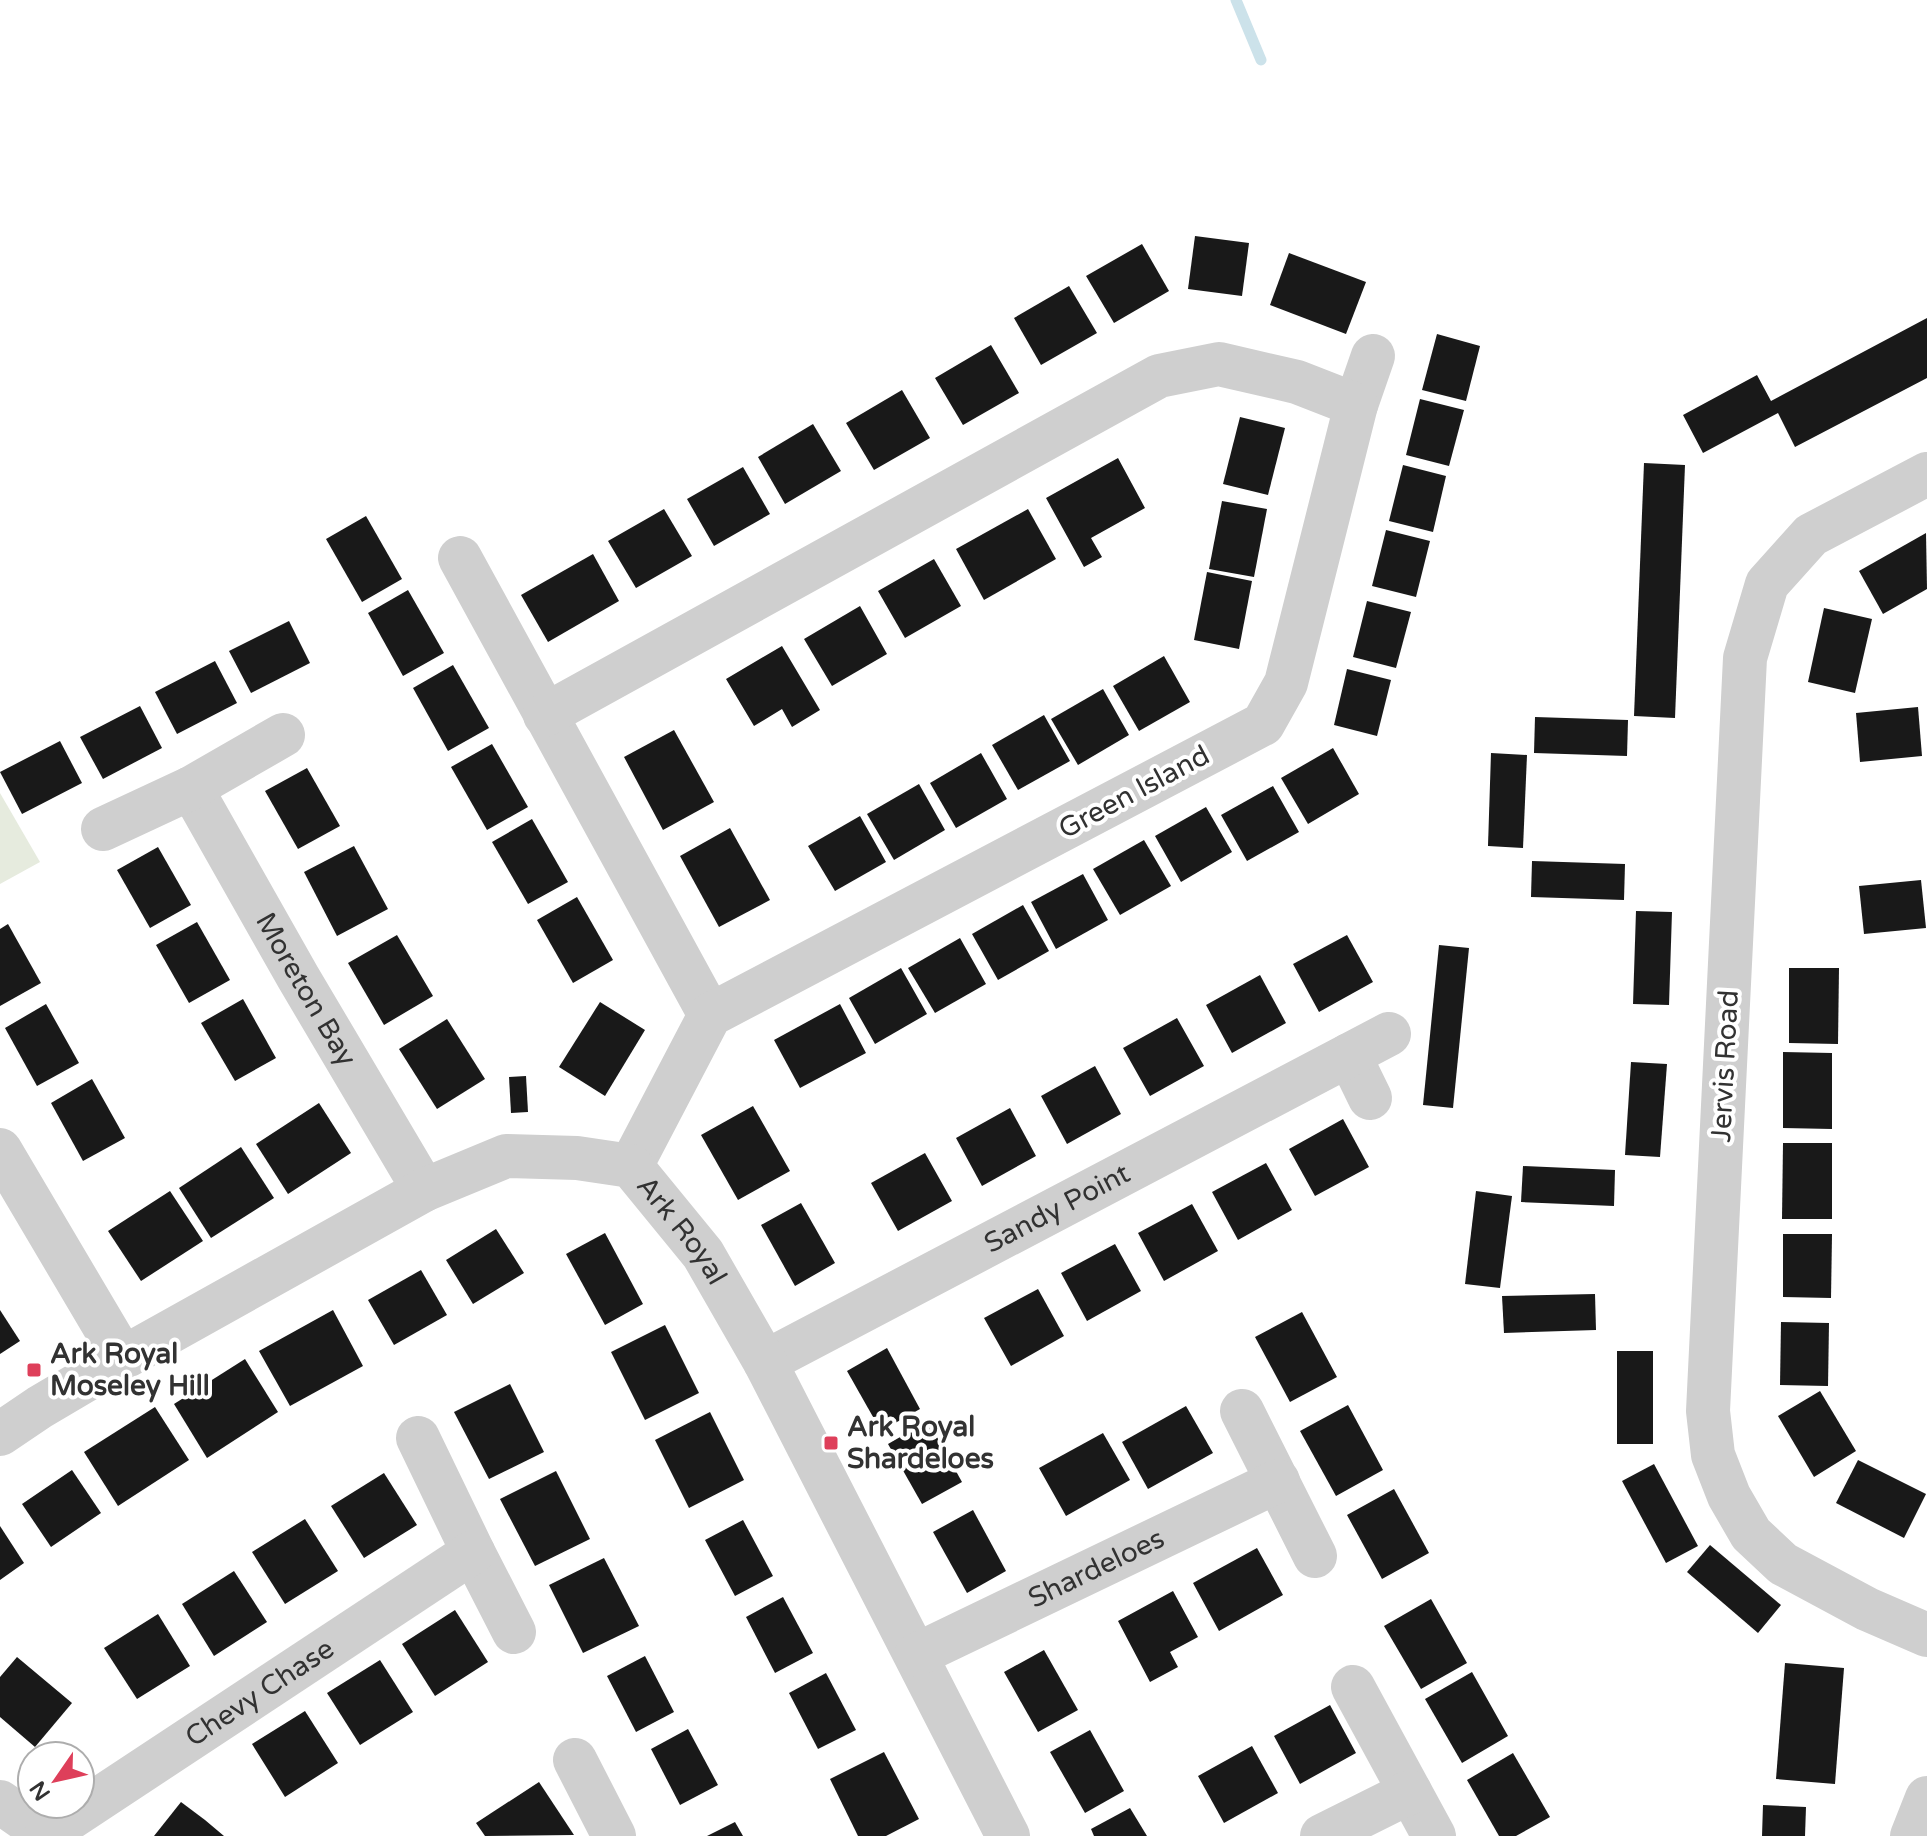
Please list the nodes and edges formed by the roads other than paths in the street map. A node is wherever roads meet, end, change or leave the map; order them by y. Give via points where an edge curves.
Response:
1 (1373, 356) dead end
2 (1356, 405) junction
3 (1927, 474) edge
4 (480, 569) dead end
5 (545, 715) junction
6 (283, 735) dead end
7 (191, 788) junction
8 (103, 829) dead end
9 (710, 1015) junction
10 (1389, 1034) dead end
11 (1349, 1055) junction
12 (1370, 1098) dead end
13 (0, 1150) edge
14 (631, 1166) junction
15 (424, 1190) junction
16 (123, 1358) junction
17 (765, 1362) junction
18 (1242, 1411) dead end
19 (0, 1434) edge
20 (418, 1438) dead end
21 (1278, 1481) junction
22 (473, 1552) junction
23 (1315, 1556) dead end
24 (514, 1632) dead end
25 (1927, 1635) edge
26 (916, 1655) junction
27 (1353, 1687) dead end
28 (575, 1760) dead end
29 (1410, 1792) junction
30 (1927, 1798) edge
31 (0, 1802) edge
32 (48, 1835) edge
33 (614, 1836) edge
34 (1008, 1836) edge
35 (1322, 1836) edge
36 (1434, 1836) edge
37 (1912, 1836) edge

1 - 2 street, Green Island
2 - 5 street via 1297,382 1219,364 1159,376
2 - 9 street, Green Island via 1286,683 1263,724
3 - 25 street, Jervis Road via 1811,535 1767,584 1745,658 1708,1411 1713,1455 1751,1534 1783,1564
4 - 5 street
5 - 9 street
6 - 7 street
7 - 8 street
7 - 15 street, Moreton Bay
9 - 14 street
10 - 11 street, Sandy Point
11 - 12 street
11 - 17 street, Sandy Point
13 - 16 street
14 - 15 street, Ark Royal via 506,1156
14 - 17 street, Ark Royal via 703,1254
15 - 16 street, Ark Royal
16 - 19 street, Ark Royal
17 - 26 street, Ark Royal
18 - 21 street
20 - 22 street
21 - 23 street
21 - 26 street, Shardeloes
22 - 24 street
22 - 32 street, Chevy Chase
26 - 34 street, Ark Royal
27 - 29 street
28 - 33 street
29 - 35 street
29 - 36 street
30 - 37 street
31 - 32 street

